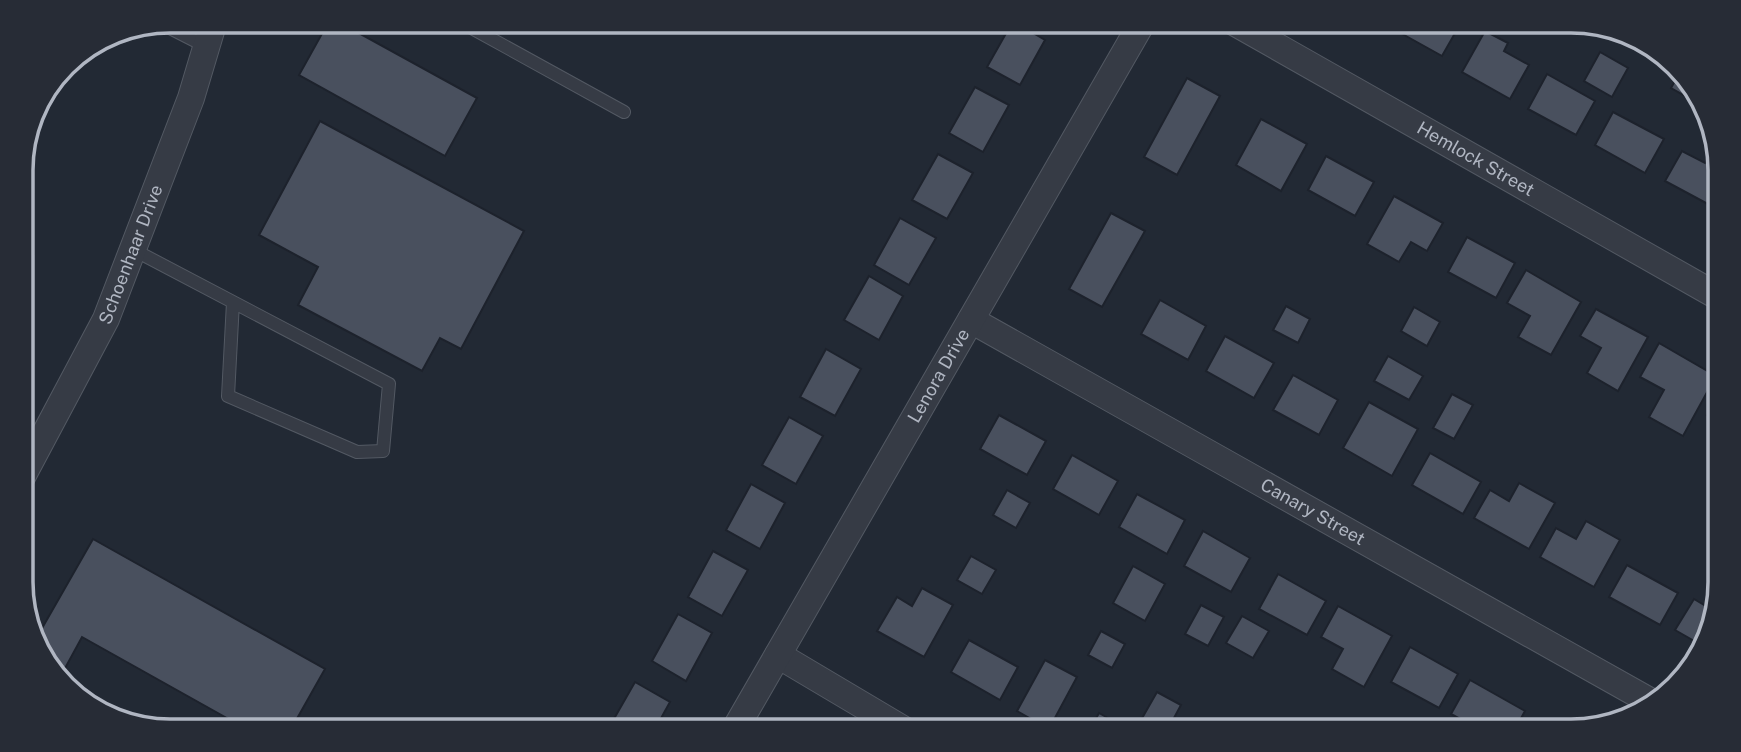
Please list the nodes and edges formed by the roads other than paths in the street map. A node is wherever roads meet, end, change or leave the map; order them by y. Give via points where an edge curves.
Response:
1 (1136, 33) edge
2 (1254, 33) edge
3 (182, 34) edge
4 (211, 34) edge
5 (482, 34) edge
6 (207, 47) junction
7 (624, 112) dead end
8 (134, 250) junction
9 (1708, 291) edge
10 (233, 302) junction
11 (971, 320) junction
12 (33, 456) edge
13 (778, 655) junction
14 (1644, 697) edge
15 (885, 718) edge
16 (741, 719) edge

1 - 11 street, Lenora Drive
2 - 9 street, Hemlock Street
3 - 6 lane
4 - 6 street, Schoenhaar Drive
5 - 7 lane
6 - 8 street, Schoenhaar Drive
8 - 10 lane
8 - 12 street, Schoenhaar Drive via 106,319
10 - 10 lane via 389,384 383,451 357,452 228,396
11 - 13 street, Lenora Drive
11 - 14 street, Canary Street
13 - 15 street
13 - 16 street, Lenora Drive

